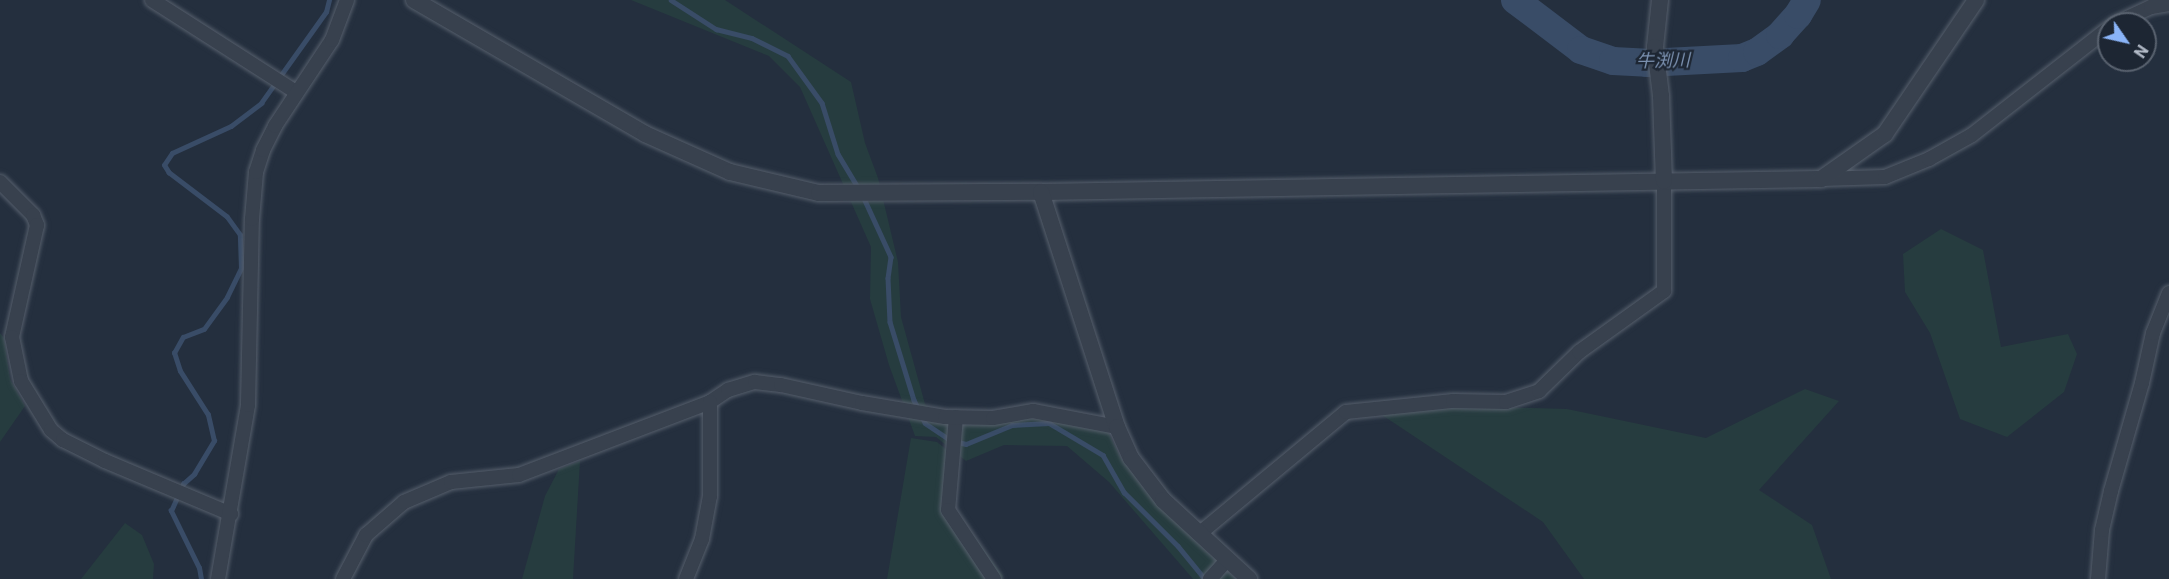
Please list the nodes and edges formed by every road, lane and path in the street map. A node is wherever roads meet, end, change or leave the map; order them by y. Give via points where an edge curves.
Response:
1 (152, 0) edge
2 (347, 0) edge
3 (414, 0) edge
4 (1660, 0) edge
5 (1976, 0) edge
6 (2169, 4) edge
7 (2140, 12) edge
8 (2097, 37) edge
9 (296, 92) junction
10 (1821, 179) junction
11 (1664, 181) junction
12 (0, 182) edge
13 (1041, 192) junction
14 (2169, 293) edge
15 (710, 402) junction
16 (956, 417) junction
17 (1117, 427) junction
18 (231, 514) junction
19 (1199, 534) junction
20 (1227, 560) junction
21 (218, 579) edge
22 (343, 579) edge
23 (686, 579) edge
24 (994, 579) edge
25 (1210, 579) edge
26 (1249, 579) edge
27 (2098, 579) edge

1 - 9 street
2 - 9 street via 332,39
3 - 13 street via 645,134 730,172 819,193
4 - 11 street via 1655,47
5 - 10 street via 1885,134
6 - 7 street
8 - 10 street via 1971,135 1929,159 1885,177
9 - 18 street via 263,150 256,172 248,405
10 - 11 street
11 - 13 street
11 - 19 street via 1665,291 1579,352 1539,391 1506,402 1453,401 1346,412
12 - 18 street via 33,214 37,225 12,338 21,381 51,430 105,461
13 - 17 street
14 - 27 street via 2152,333 2111,491 2102,530
15 - 16 street via 728,390 754,382
15 - 22 street via 519,475 451,482 404,502 366,535
15 - 23 street via 710,496 702,539
16 - 17 street via 993,418 1033,411
16 - 24 street via 948,510
17 - 19 street via 1146,479
18 - 21 street
19 - 20 street
20 - 25 street
20 - 26 street

